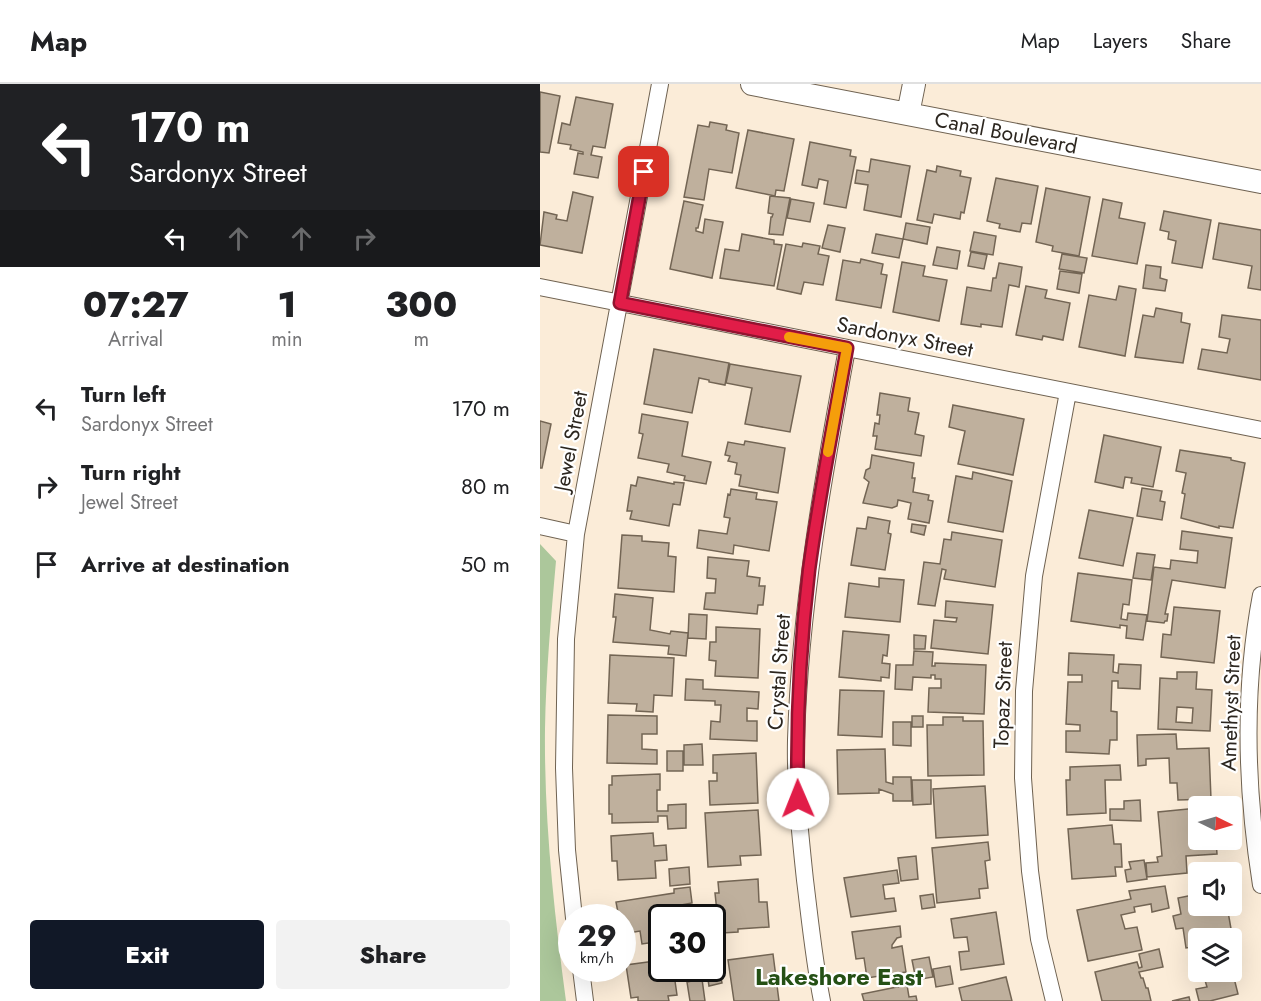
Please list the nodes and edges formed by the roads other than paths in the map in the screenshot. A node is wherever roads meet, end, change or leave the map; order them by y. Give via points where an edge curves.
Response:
1 (660, 84) edge
2 (752, 84) edge
3 (914, 84) edge
4 (908, 114) junction
5 (1261, 182) edge
6 (540, 287) edge
7 (620, 303) junction
8 (847, 348) junction
9 (1068, 392) junction
10 (1261, 429) edge
11 (540, 526) edge
12 (576, 534) junction
13 (1261, 595) edge
14 (1261, 885) edge
15 (573, 904) edge
16 (583, 982) edge
17 (585, 1001) edge
18 (822, 1001) edge
19 (1054, 1001) edge

1 - 7 street, Jewel Street
2 - 4 street, Canal Boulevard
3 - 4 street
4 - 5 street, Canal Boulevard
6 - 7 street, Sardonyx Street
7 - 8 street, Sardonyx Street
7 - 12 street, Jewel Street
8 - 9 street, Sardonyx Street
8 - 18 street, Crystal Street via 809,571 796,741 798,819
9 - 10 street, Sardonyx Street
9 - 19 street, Topaz Street via 1034,576 1024,691 1023,778 1030,871 1039,939
11 - 12 street
12 - 15 street, Jewel Street via 566,639 564,768
13 - 14 street, Amethyst Street via 1250,683 1250,768
16 - 17 street

